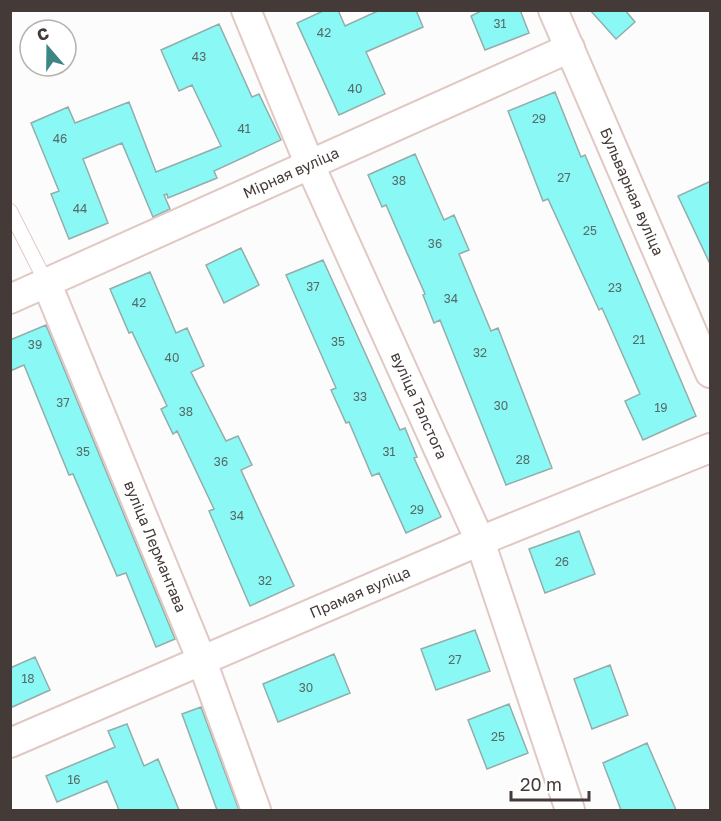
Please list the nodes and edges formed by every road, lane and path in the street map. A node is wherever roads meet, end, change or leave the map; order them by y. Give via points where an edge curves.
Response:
1 (246, 10) edge
2 (553, 10) edge
3 (570, 48) junction
4 (309, 163) junction
5 (10, 211) edge
6 (47, 284) junction
7 (10, 299) edge
8 (711, 374) edge
9 (711, 448) edge
10 (480, 541) junction
11 (202, 661) junction
12 (10, 743) edge
13 (256, 810) edge
14 (570, 810) edge

1 - 4 street, вуліца Талстога
2 - 3 street, Бульварная вуліца
3 - 4 street, Мірная вуліца
3 - 8 street, Бульварная вуліца
4 - 6 street, Мірная вуліца
4 - 10 street, вуліца Талстога
5 - 6 lane
6 - 7 street, Мірная вуліца
6 - 11 street, вуліца Лермантава
9 - 10 street, Прамая вуліца
10 - 11 street, Прамая вуліца
10 - 14 street, вуліца Талстога
11 - 12 street, Прамая вуліца
11 - 13 street, вуліца Лермантава

